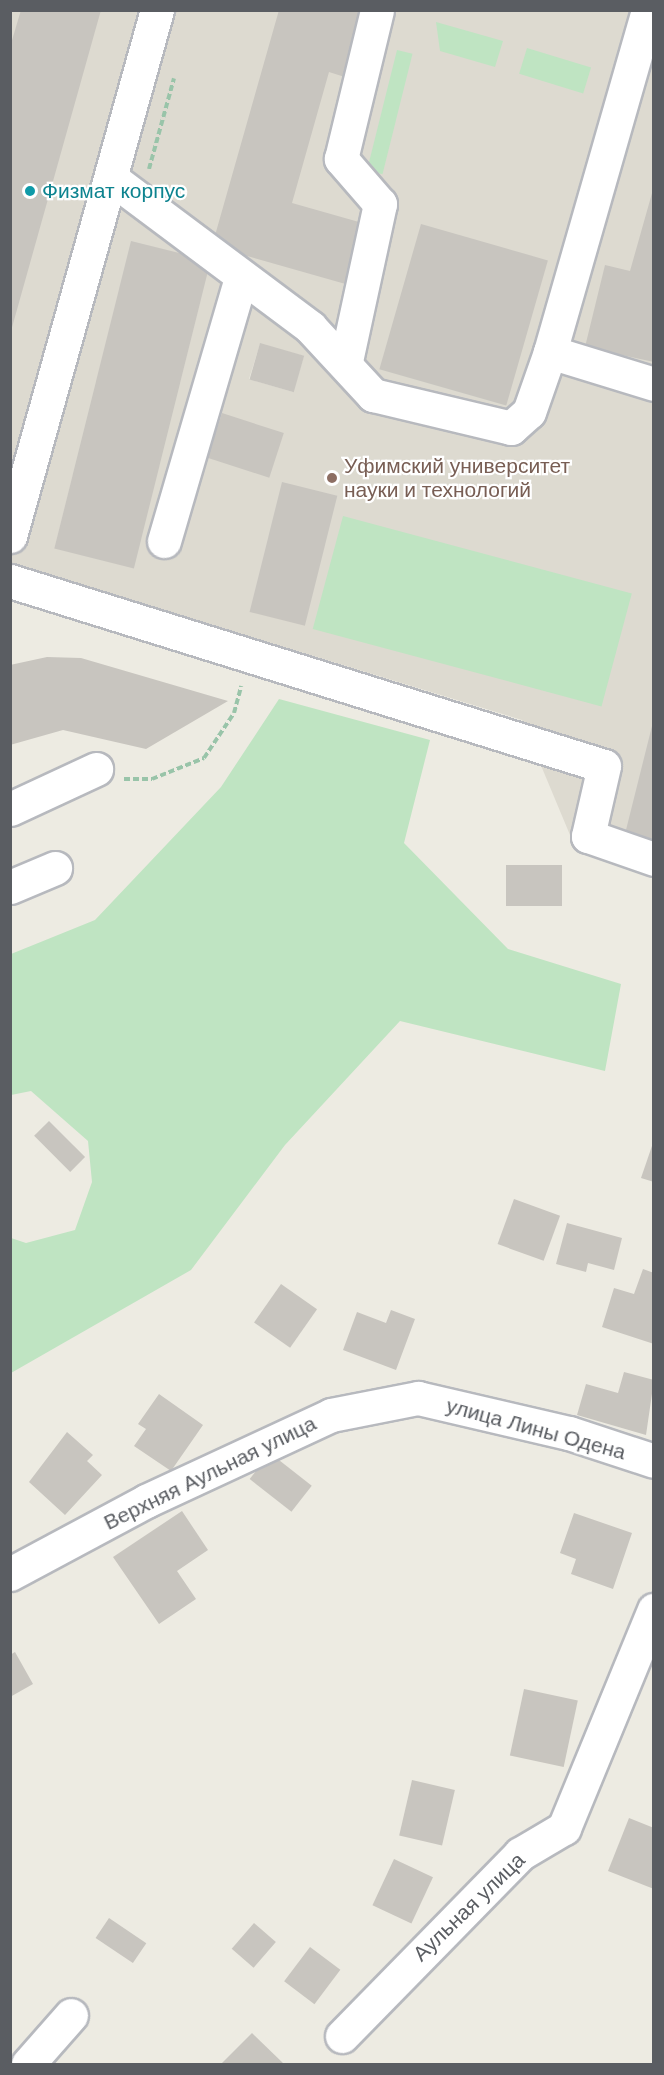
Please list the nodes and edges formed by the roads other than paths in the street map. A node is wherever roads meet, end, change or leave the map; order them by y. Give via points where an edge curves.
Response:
1 (157, 10) edge
2 (377, 10) edge
3 (648, 10) edge
4 (111, 178) junction
5 (241, 278) junction
6 (550, 352) junction
7 (346, 361) junction
8 (654, 384) edge
9 (10, 536) edge
10 (164, 541) dead end
11 (10, 581) edge
12 (96, 769) dead end
13 (10, 809) edge
14 (654, 859) edge
15 (55, 868) dead end
16 (10, 887) edge
17 (418, 1398) joint
18 (654, 1461) edge
19 (10, 1574) edge
20 (654, 1610) edge
21 (71, 2015) dead end
22 (342, 2036) dead end
23 (28, 2064) edge

1 - 4 street
2 - 7 street via 341,159 380,204
3 - 6 street
4 - 5 street
4 - 9 street
5 - 7 street via 310,327
5 - 10 street
6 - 7 street via 530,412 511,428 373,395
6 - 8 street
11 - 14 street via 604,766 588,836
12 - 13 street
15 - 16 street
17 - 18 street, улица Лины Одена via 569,1433
17 - 19 street, Верхняя Аульная улица via 332,1415 146,1502
20 - 22 street, Аульная улица via 564,1828 520,1854
21 - 23 street

